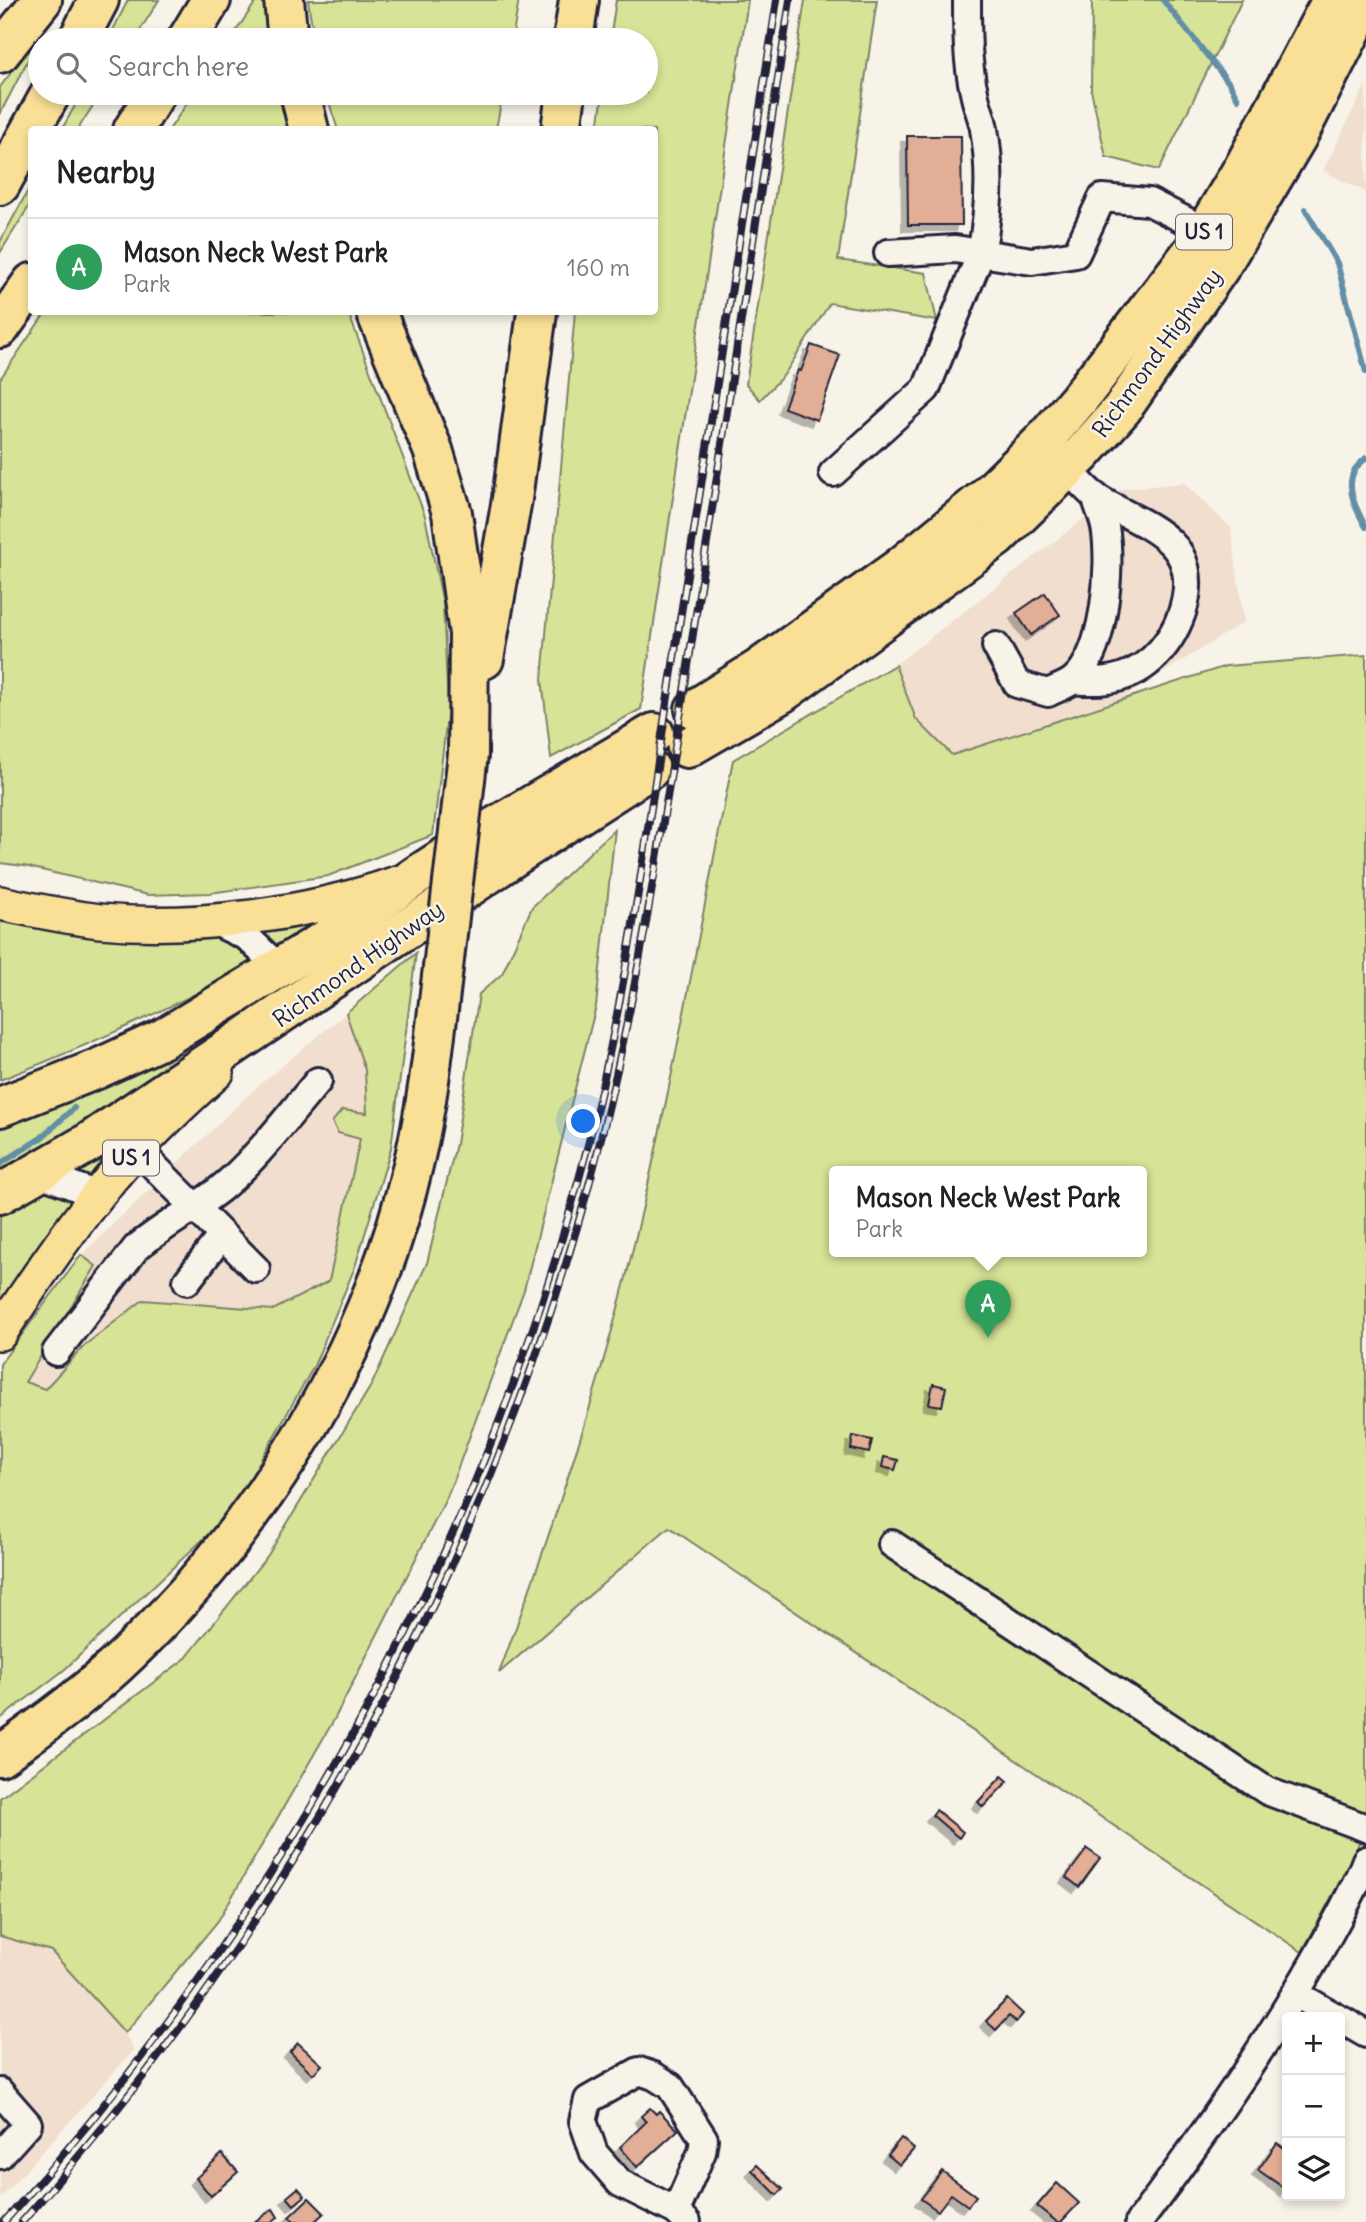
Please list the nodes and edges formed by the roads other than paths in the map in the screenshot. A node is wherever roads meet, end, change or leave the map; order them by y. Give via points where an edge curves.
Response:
1 (41, 0) edge
2 (99, 0) edge
3 (284, 0) edge
4 (579, 0) edge
5 (967, 0) edge
6 (1332, 0) edge
7 (1366, 2) edge
8 (84, 28) edge
9 (287, 28) edge
10 (575, 28) edge
11 (0, 53) edge
12 (44, 105) edge
13 (149, 105) edge
14 (303, 105) edge
15 (564, 105) edge
16 (33, 126) edge
17 (135, 126) edge
18 (308, 126) edge
19 (562, 126) edge
20 (28, 134) edge
21 (0, 185) edge
22 (1219, 238) junction
23 (888, 253) dead end
24 (981, 253) junction
25 (28, 289) edge
26 (377, 315) edge
27 (537, 315) edge
28 (0, 328) edge
29 (1055, 455) junction
30 (833, 473) dead end
31 (1095, 496) junction
32 (996, 646) dead end
33 (1074, 680) junction
34 (695, 709) dead end
35 (664, 750) junction
36 (468, 754) junction
37 (415, 876) junction
38 (0, 902) edge
39 (214, 920) junction
40 (280, 969) junction
41 (289, 1008) junction
42 (318, 1081) dead end
43 (0, 1107) edge
44 (138, 1150) junction
45 (37, 1172) junction
46 (0, 1194) edge
47 (97, 1195) junction
48 (194, 1207) junction
49 (222, 1235) junction
50 (256, 1269) dead end
51 (187, 1281) dead end
52 (0, 1333) edge
53 (56, 1352) dead end
54 (892, 1544) dead end
55 (0, 1756) edge
56 (1366, 1828) edge
57 (1366, 1860) edge
58 (1296, 1994) junction
59 (1328, 2012) edge
60 (1345, 2022) edge
61 (1366, 2034) edge
62 (0, 2092) edge
63 (0, 2155) edge
64 (681, 2217) edge
65 (1139, 2222) edge

1 - 11 highway
2 - 8 highway
3 - 9 highway
4 - 10 highway
5 - 24 street via 968,43 988,173
6 - 22 highway, Richmond Highway / US 1 via 1245,165
7 - 22 highway, Richmond Highway / US 1 via 1297,137
12 - 16 highway
13 - 17 highway
14 - 18 highway
15 - 19 highway
20 - 21 highway
22 - 24 street via 1149,202 1102,198 1076,254 1032,261
22 - 29 highway, Richmond Highway / US 1 via 1196,247 1079,399
23 - 24 street via 955,249
24 - 30 street via 926,389
25 - 28 highway
26 - 36 highway via 433,450 452,513 469,634
27 - 36 highway via 512,499
29 - 31 street
29 - 34 highway, Richmond Highway / US 1 via 985,498 898,569
29 - 35 highway, Richmond Highway / US 1 via 997,537 782,693
31 - 33 street via 1105,527 1104,609 1092,655
31 - 33 street via 1171,543 1181,558 1187,597 1170,639 1137,671 1103,682
32 - 33 street via 1017,684 1048,693
35 - 37 highway, Richmond Highway / US 1 via 464,845
35 - 41 highway, Richmond Highway / US 1
36 - 55 highway, bridge via 425,1107 399,1216 361,1321 303,1434 199,1579 96,1683
37 - 39 main road, Richmond Highway / US 1 via 316,905
37 - 40 highway
38 - 39 main road, Richmond Highway / US 1 via 103,921
39 - 40 street via 247,937
40 - 43 highway via 162,1039
41 - 44 main road, Richmond Highway / US 1 via 190,1096
41 - 45 highway via 88,1143
42 - 48 street via 239,1172
44 - 47 main road, Richmond Highway / US 1
44 - 48 street
45 - 46 highway
45 - 47 street
47 - 52 main road, Richmond Highway / US 1
48 - 49 street
48 - 53 street via 136,1248
49 - 50 street
49 - 51 street
54 - 56 street via 1267,1790
57 - 58 street
58 - 59 street
58 - 65 street
60 - 61 street
62 - 63 street via 28,2124
64 - 64 street via 620,2183 594,2153 583,2121 588,2100 639,2071 670,2086 704,2139

